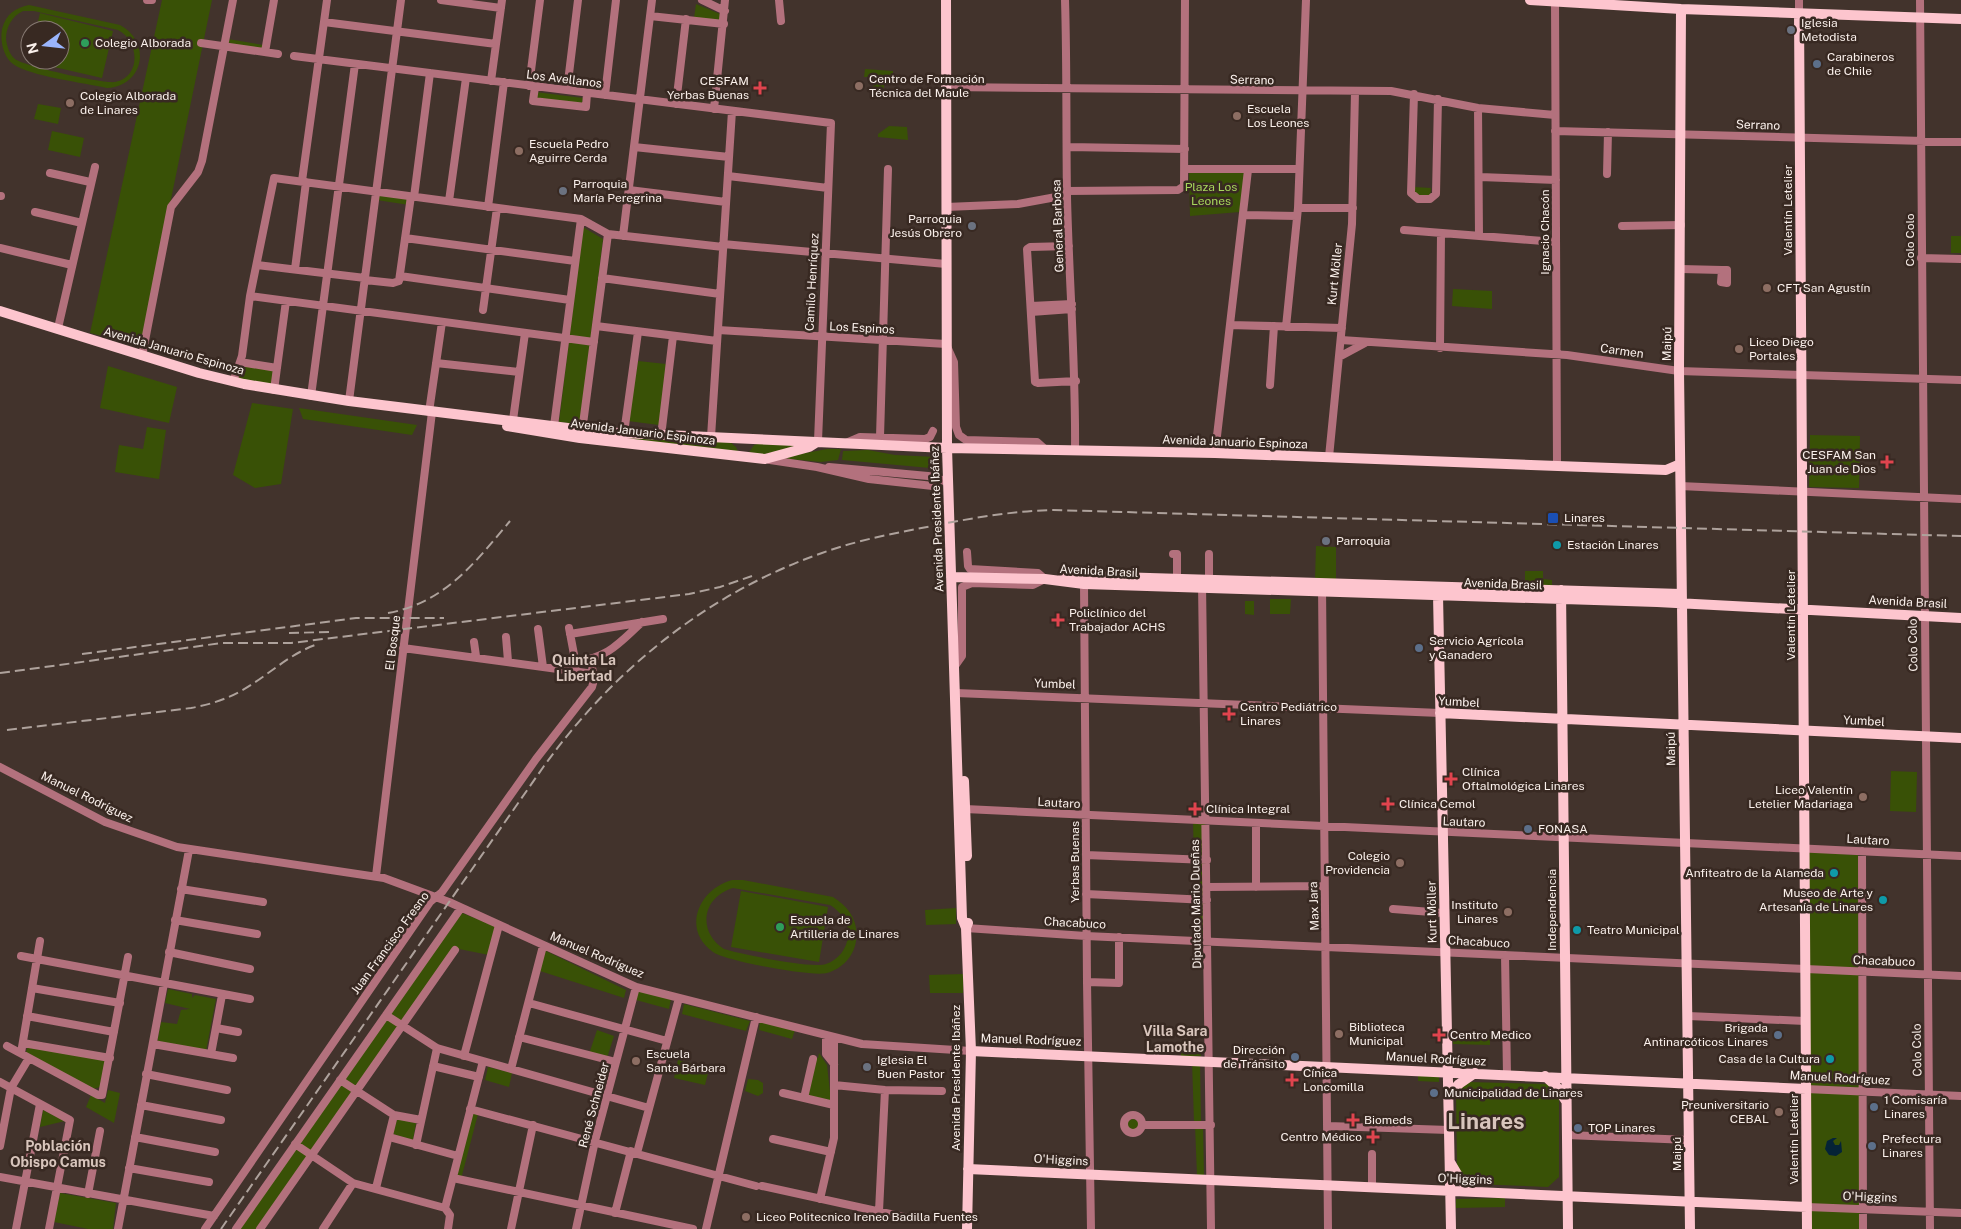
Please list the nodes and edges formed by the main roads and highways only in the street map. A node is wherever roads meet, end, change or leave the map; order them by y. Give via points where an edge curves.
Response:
1 (946, 0) edge
2 (1530, 0) edge
3 (1555, 0) edge
4 (1601, 2) edge
5 (1681, 4) edge
6 (1799, 14) junction
7 (1961, 19) edge
8 (0, 311) edge
9 (463, 416) junction
10 (818, 441) junction
11 (947, 448) junction
12 (1680, 464) junction
13 (1652, 469) junction
14 (1680, 486) junction
15 (951, 577) junction
16 (1045, 579) junction
17 (1204, 582) junction
18 (1322, 587) junction
19 (1447, 587) junction
20 (1561, 594) junction
21 (1438, 595) junction
22 (1681, 599) junction
23 (1803, 610) junction
24 (1961, 618) edge
25 (1440, 713) junction
26 (1562, 719) junction
27 (1683, 725) junction
28 (1804, 731) junction
29 (1961, 738) edge
30 (971, 1051) junction
31 (1448, 1072) junction
32 (1476, 1073) junction
33 (1545, 1076) junction
34 (1566, 1078) junction
35 (1689, 1084) junction
36 (1806, 1089) junction
37 (1448, 1096) junction
38 (1566, 1102) junction
39 (1449, 1161) junction
40 (968, 1169) junction
41 (1567, 1174) junction
42 (1450, 1191) junction
43 (1473, 1192) junction
44 (1544, 1193) junction
45 (1568, 1195) junction
46 (1689, 1202) junction
47 (1807, 1207) junction
48 (967, 1229) edge
49 (1451, 1229) edge
50 (1568, 1229) edge
51 (1690, 1229) edge
52 (1807, 1229) edge

1 - 11 main road, Avenida Presidente Ibáñez
2 - 3 main road
3 - 4 main road
4 - 5 main road
5 - 6 main road
5 - 12 main road, Maipú
6 - 7 main road
6 - 23 main road, Valentín Letelier
8 - 9 main road, Avenida Januario Espinoza via 233,382
9 - 10 main road, Avenida Januario Espinoza via 611,433
9 - 10 main road, Avenida Januario Espinoza via 563,435 765,459 809,447
10 - 11 main road, Avenida Januario Espinoza
11 - 13 main road, Avenida Januario Espinoza via 1214,453
11 - 15 main road, Avenida Presidente Ibáñez
12 - 13 main road, Avenida Januario Espinoza via 1666,470
12 - 14 main road, Maipú
13 - 14 main road, Avenida Januario Espinoza
14 - 22 main road, Maipú
15 - 16 main road, Avenida Brasil
15 - 30 main road, Avenida Presidente Ibáñez via 969,918 966,928
16 - 17 main road, Avenida Brasil via 1084,584
16 - 17 main road, Avenida Brasil via 1084,576 1177,578
17 - 18 main road, Avenida Brasil
18 - 19 main road, Avenida Brasil
18 - 21 main road, Avenida Brasil
19 - 20 main road, Avenida Brasil
19 - 21 main road
20 - 21 main road, Avenida Brasil
20 - 22 main road, Avenida Brasil
20 - 26 main road, Independencia
21 - 25 main road, Kurt Möller
22 - 23 main road, Avenida Brasil
22 - 27 main road, Maipú
23 - 24 main road, Avenida Brasil
23 - 28 main road, Valentín Letelier
25 - 26 main road, Yumbel
25 - 31 main road, Kurt Möller
26 - 27 main road, Yumbel
26 - 34 main road, Independencia
27 - 28 main road, Yumbel
27 - 35 main road, Maipú
28 - 29 main road, Yumbel
28 - 36 main road, Valentín Letelier
30 - 31 main road, Manuel Rodríguez
30 - 40 main road, Avenida Presidente Ibáñez
31 - 32 main road, Manuel Rodríguez
31 - 37 main road, Kurt Möller
32 - 33 main road, Manuel Rodríguez
32 - 37 main road
33 - 34 main road, Manuel Rodríguez
33 - 38 main road
34 - 35 main road, Manuel Rodríguez
34 - 38 main road, Independencia
35 - 36 main road, Manuel Rodríguez
35 - 46 main road, Maipú
36 - 47 main road, Valentín Letelier
37 - 39 main road, Kurt Möller
38 - 41 main road, Independencia
39 - 42 main road, Kurt Möller
39 - 43 main road
40 - 42 main road, O'Higgins
40 - 48 main road, Avenida Presidente Ibáñez
41 - 44 main road via 1558,1186
41 - 45 main road, Independencia
42 - 43 main road, O'Higgins
42 - 49 main road, Kurt Möller
43 - 44 main road, O'Higgins
44 - 45 main road, O'Higgins
45 - 46 main road, O'Higgins
45 - 50 main road, Independencia
46 - 47 main road, O'Higgins
46 - 51 main road, Maipú
47 - 52 main road, Valentín Letelier

